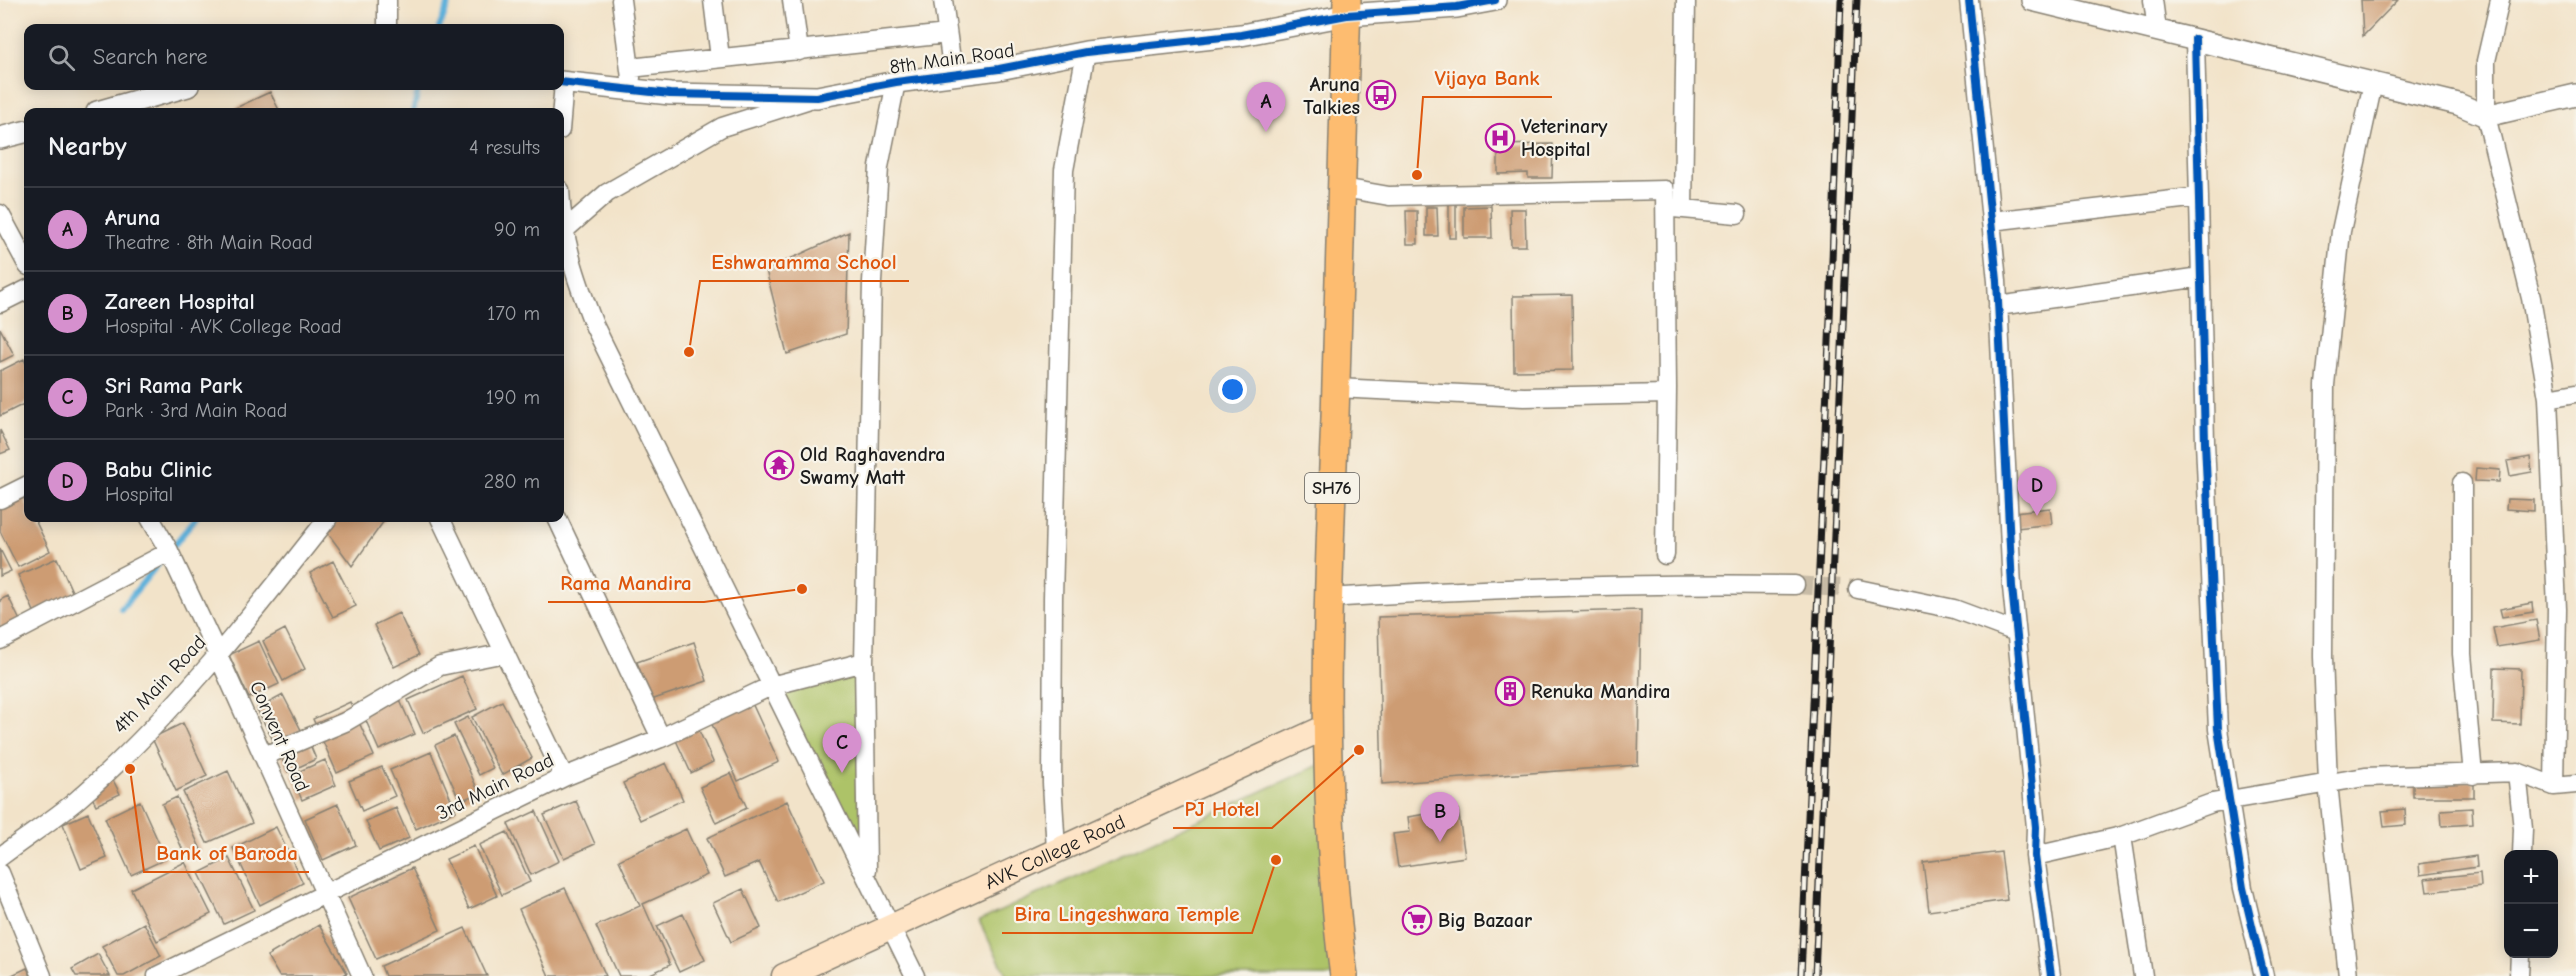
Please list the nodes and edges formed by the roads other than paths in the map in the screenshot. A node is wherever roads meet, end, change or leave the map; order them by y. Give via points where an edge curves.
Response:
1 (387, 0) edge
2 (621, 0) edge
3 (713, 0) edge
4 (792, 0) edge
5 (943, 0) edge
6 (1496, 0) edge
7 (1686, 0) edge
8 (1969, 0) edge
9 (2032, 0) edge
10 (2153, 0) edge
11 (2500, 0) edge
12 (1347, 7) edge
13 (387, 24) edge
14 (2157, 30) junction
15 (947, 34) junction
16 (2195, 39) junction
17 (799, 51) junction
18 (1086, 52) junction
19 (720, 58) junction
20 (630, 68) junction
21 (953, 75) junction
22 (896, 82) junction
23 (564, 83) edge
24 (2373, 83) junction
25 (174, 90) edge
26 (562, 90) edge
27 (633, 90) junction
28 (2576, 95) edge
29 (817, 97) junction
30 (111, 108) edge
31 (561, 108) edge
32 (2486, 116) junction
33 (24, 132) edge
34 (0, 138) edge
35 (1343, 188) junction
36 (2199, 196) junction
37 (1665, 208) junction
38 (1683, 209) junction
39 (0, 214) edge
40 (1737, 214) dead end
41 (1991, 221) junction
42 (564, 230) edge
43 (564, 239) edge
44 (24, 259) edge
45 (2201, 277) junction
46 (24, 291) edge
47 (0, 303) edge
48 (1998, 306) junction
49 (1336, 388) junction
50 (2576, 393) edge
51 (1667, 394) junction
52 (2548, 398) junction
53 (2462, 483) dead end
54 (24, 487) edge
55 (0, 499) edge
56 (152, 522) edge
57 (325, 522) edge
58 (442, 522) edge
59 (559, 522) edge
60 (169, 552) junction
61 (1665, 555) dead end
62 (1795, 585) tunnel mouth
63 (1858, 589) tunnel mouth
64 (1327, 598) junction
65 (2016, 632) junction
66 (0, 640) edge
67 (505, 653) junction
68 (218, 655) junction
69 (864, 662) junction
70 (771, 686) junction
71 (1326, 728) junction
72 (661, 738) junction
73 (264, 756) junction
74 (2517, 772) junction
75 (2473, 775) junction
76 (564, 777) junction
77 (2328, 783) junction
78 (2576, 784) edge
79 (2554, 786) junction
80 (2228, 800) junction
81 (2122, 836) junction
82 (1056, 849) junction
83 (2522, 850) edge
84 (2035, 856) junction
85 (0, 857) edge
86 (0, 873) edge
87 (867, 877) junction
88 (326, 893) junction
89 (891, 925) junction
90 (2520, 958) edge
91 (42, 976) edge
92 (157, 976) edge
93 (362, 976) edge
94 (784, 976) edge
95 (915, 976) edge
96 (1344, 976) edge
97 (2051, 976) edge
98 (2143, 976) edge
99 (2264, 976) edge
100 (2348, 976) edge
101 (2519, 976) edge

1 - 13 street
2 - 20 street
3 - 19 street
4 - 17 street
5 - 15 street
6 - 12 street, 8th Main Road via 1458,7
7 - 38 street
8 - 41 street
9 - 14 street
10 - 14 street
11 - 32 street via 2486,61
12 - 18 street, 8th Main Road via 1241,35
12 - 35 main road, SH76
14 - 16 street
15 - 17 street
15 - 21 street
16 - 24 street
16 - 36 street
17 - 19 street
18 - 21 street, 8th Main Road
18 - 82 street via 1064,182 1053,609 1052,783
19 - 20 street
20 - 27 street
21 - 22 street, 8th Main Road
22 - 29 street, 8th Main Road
22 - 69 street via 879,167 872,282
23 - 27 street, 8th Main Road
24 - 32 street via 2458,104
24 - 77 street via 2341,231 2325,385 2324,657
25 - 30 street
26 - 31 street
27 - 29 street, 8th Main Road
28 - 32 street
29 - 42 street via 722,127 607,193
32 - 52 street via 2531,298
33 - 34 street
35 - 37 street via 1389,196 1665,190
35 - 49 main road, SH76
36 - 41 street
36 - 45 street
37 - 38 street
37 - 51 street
38 - 40 street
39 - 44 street
41 - 48 street
43 - 70 street via 594,325
45 - 48 street
45 - 80 street via 2210,586 2218,729
46 - 47 street
48 - 65 street
49 - 51 street via 1524,397
49 - 64 main road, SH76
50 - 52 street
51 - 61 street
52 - 79 street via 2557,609
53 - 75 street via 2462,654
54 - 55 street
56 - 60 street, Convent Road
57 - 68 street, 4th Main Road
58 - 67 street
59 - 72 street
60 - 66 street
60 - 68 street, Convent Road
62 - 64 street via 1661,584
63 - 65 street via 1954,609
64 - 71 main road, SH76
65 - 84 street via 2036,827
67 - 73 street via 440,666 345,722
67 - 76 street
68 - 73 street, Convent Road
68 - 85 street, 4th Main Road via 169,710 77,800
69 - 70 street, 3rd Main Road
69 - 87 street
70 - 72 street, 3rd Main Road
70 - 87 street
71 - 82 main road, AVK College Road
71 - 96 main road, SH76 via 1329,828
72 - 76 street, 3rd Main Road
73 - 88 street, Convent Road
74 - 75 street
74 - 79 street
74 - 83 street
75 - 77 street via 2366,777
76 - 88 street, 3rd Main Road
77 - 80 street
77 - 100 street
78 - 79 street
80 - 81 street
80 - 99 street
81 - 84 street
81 - 98 street
82 - 89 main road, AVK College Road
84 - 97 street
86 - 91 street
87 - 89 street
88 - 92 street, 3rd Main Road
88 - 93 street, Convent Road
89 - 94 main road, AVK College Road
89 - 95 street
90 - 101 street

